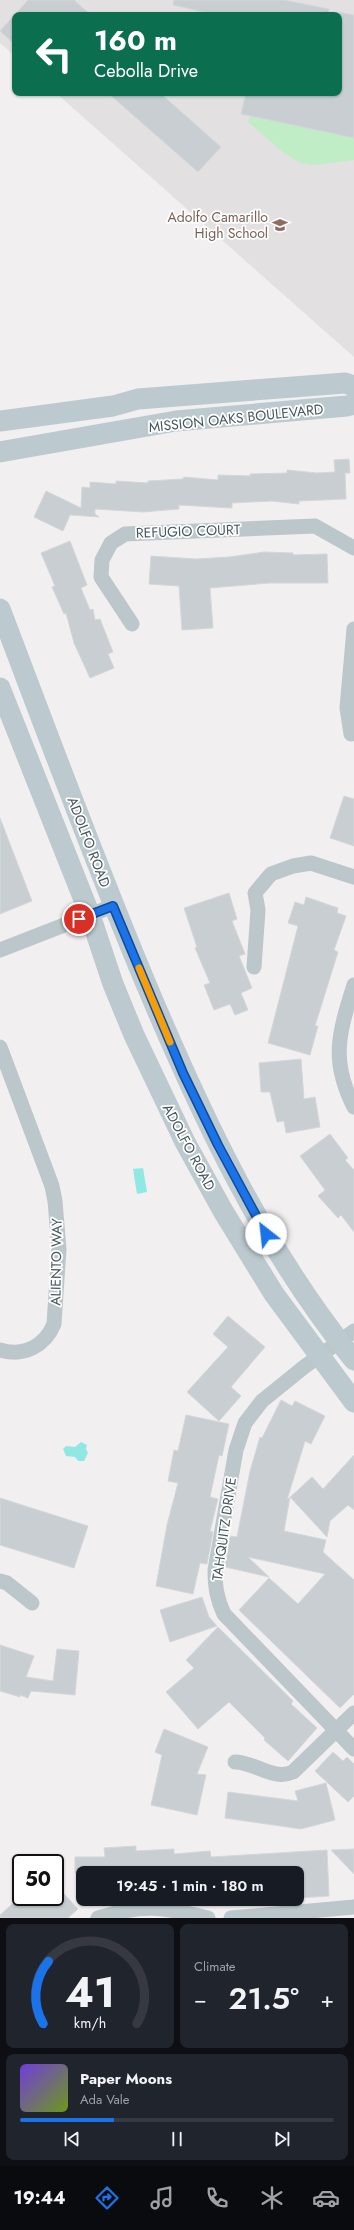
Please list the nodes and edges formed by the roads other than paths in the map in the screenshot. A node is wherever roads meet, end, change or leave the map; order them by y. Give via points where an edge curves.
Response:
1 (354, 386) edge
2 (354, 404) edge
3 (0, 421) edge
4 (0, 452) edge
5 (354, 548) edge
6 (0, 609) edge
7 (132, 624) dead end
8 (354, 629) edge
9 (0, 688) edge
10 (351, 734) dead end
11 (354, 877) edge
12 (113, 906) junction
13 (90, 915) junction
14 (0, 950) edge
15 (254, 967) dead end
16 (354, 985) edge
17 (0, 1047) edge
18 (4, 1069) edge
19 (354, 1107) edge
20 (346, 1336) edge
21 (0, 1350) edge
22 (319, 1357) junction
23 (354, 1360) edge
24 (354, 1402) edge
25 (0, 1581) edge
26 (32, 1603) dead end
27 (354, 1713) edge
28 (336, 1731) junction
29 (354, 1749) edge
30 (234, 1762) dead end
31 (354, 1907) edge
32 (98, 1918) edge
33 (208, 1918) edge
34 (231, 1918) edge

1 - 3 main road, MISSION OAKS BOULEVARD via 345,382 138,399 114,406
2 - 4 main road, MISSION OAKS BOULEVARD via 176,421
5 - 7 street, REFUGIO COURT via 315,526 125,534 111,543 102,560 101,577
6 - 12 main road, ADOLFO ROAD
8 - 10 street via 346,708
9 - 13 main road, ADOLFO ROAD
11 - 15 street via 311,863 271,874 255,893 258,910
12 - 13 street
12 - 20 main road, ADOLFO ROAD via 183,1073 232,1172 295,1281
13 - 14 street
13 - 22 main road, ADOLFO ROAD via 113,984 134,1035 185,1142 270,1288
16 - 19 street via 342,1025 339,1063 344,1088
17 - 18 street, ALIENTO WAY
18 - 21 street, ALIENTO WAY via 52,1186 59,1249 54,1324 50,1334 32,1349 21,1352
20 - 22 street, TAHQUITZ DRIVE
20 - 23 main road, ADOLFO ROAD
22 - 24 main road, ADOLFO ROAD
22 - 28 street, TAHQUITZ DRIVE via 262,1401 246,1423 236,1450 215,1570 215,1586 217,1599 224,1614
25 - 26 street via 7,1583
27 - 28 street
28 - 29 street, TAHQUITZ DRIVE
28 - 30 street via 292,1772 285,1775
31 - 34 street
32 - 33 street via 124,1910 153,1907

